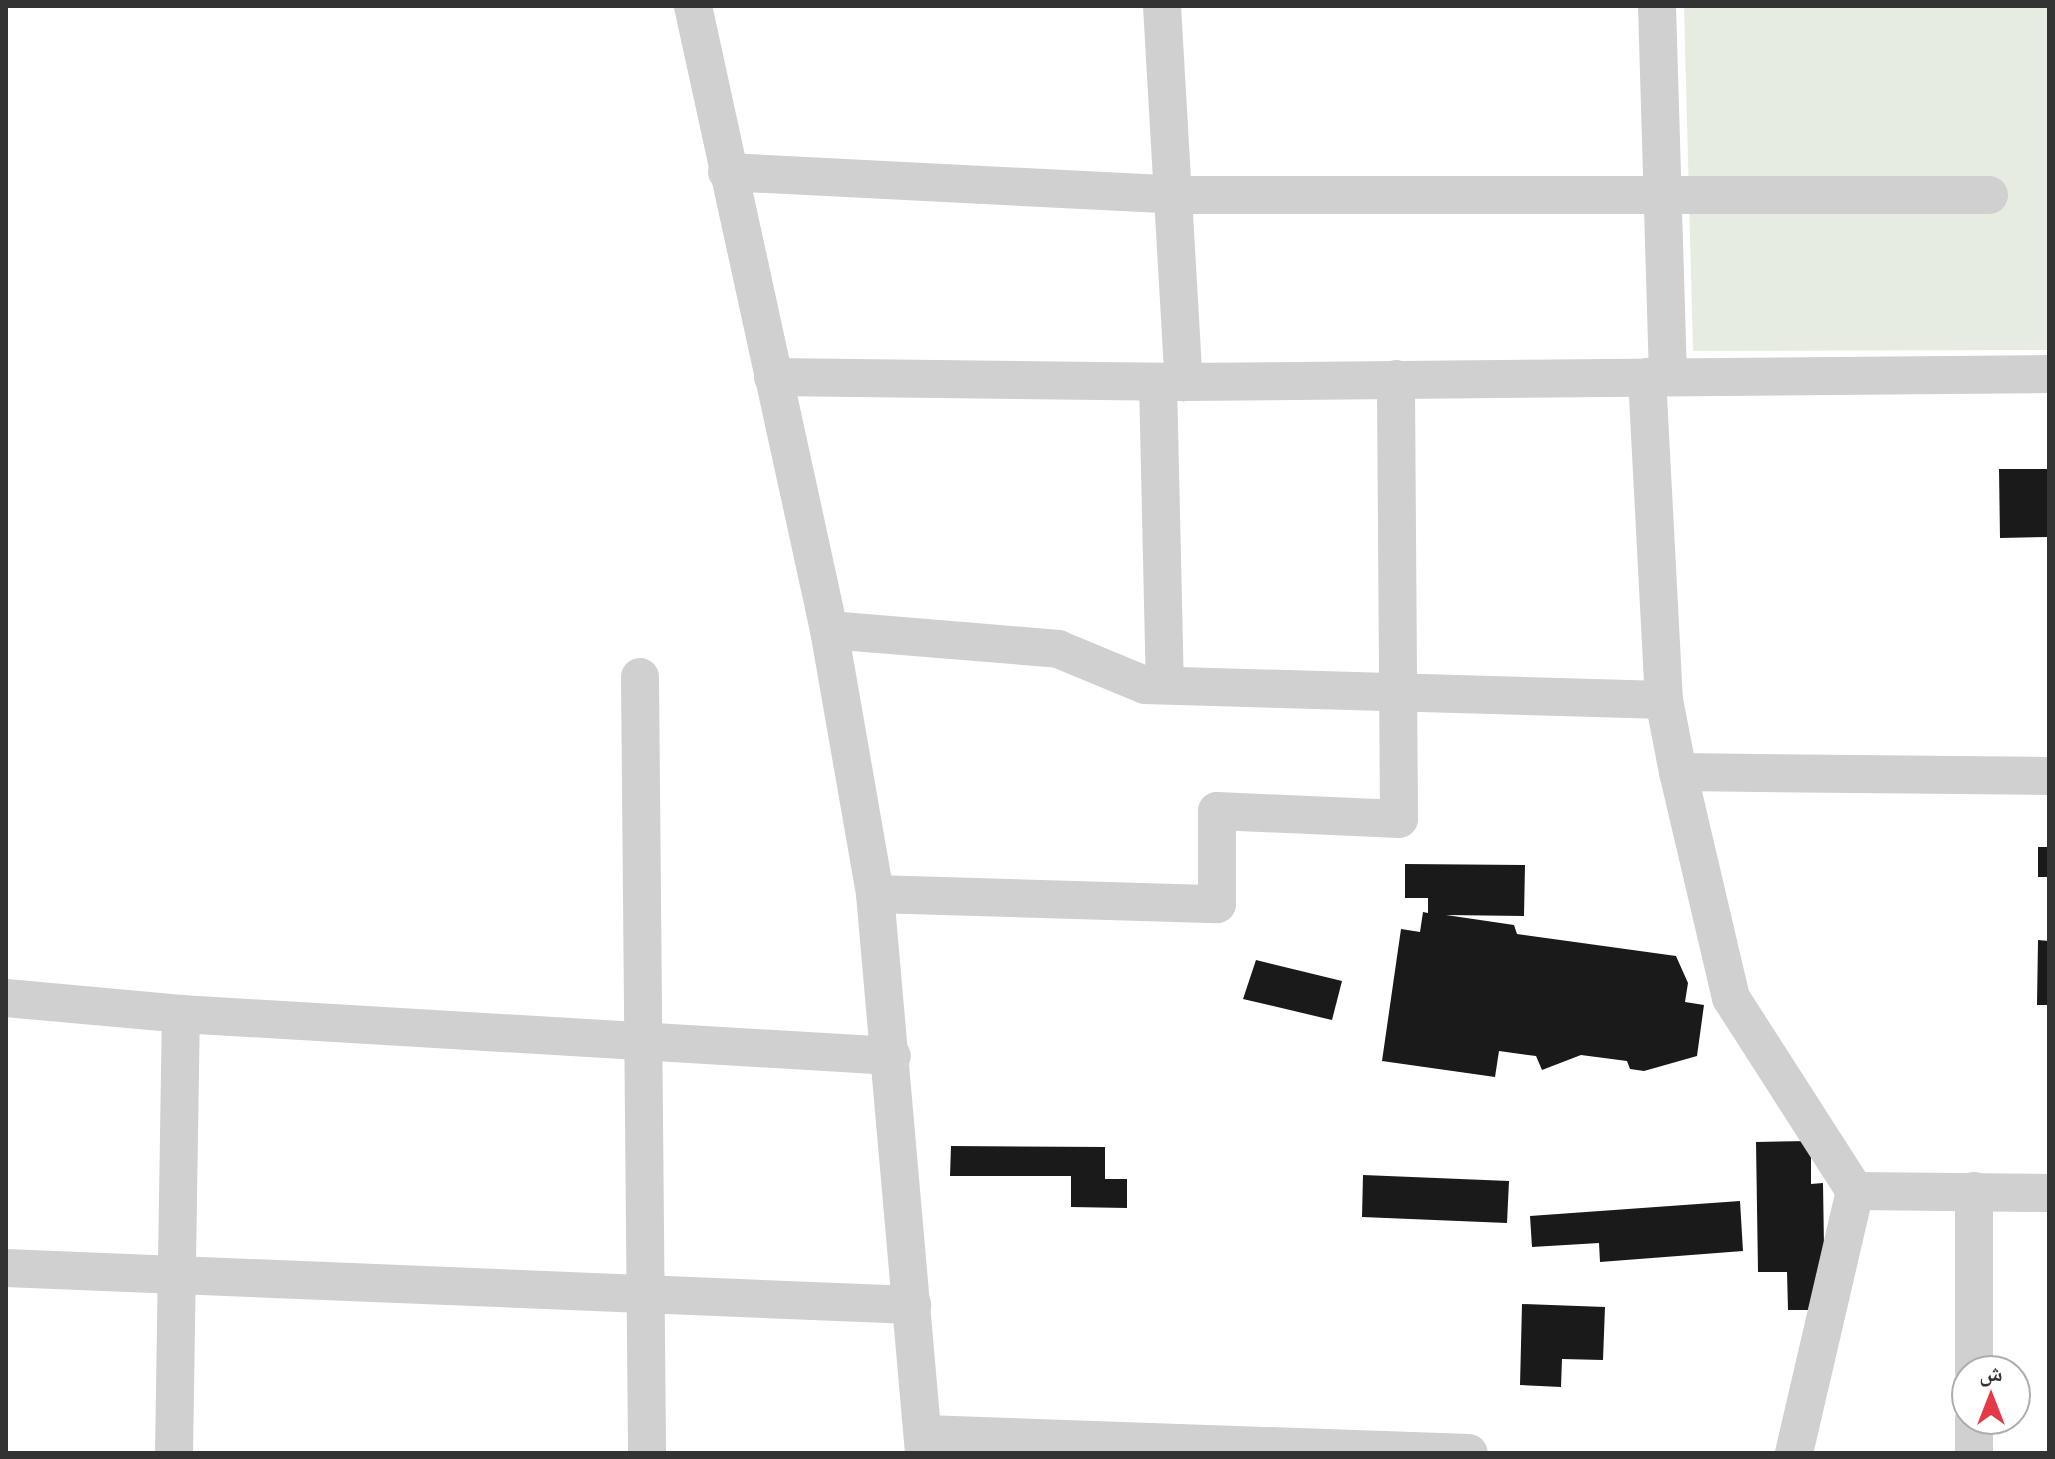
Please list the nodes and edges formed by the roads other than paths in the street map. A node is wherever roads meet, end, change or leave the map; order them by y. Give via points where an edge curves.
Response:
1 (693, 6) edge
2 (1162, 6) edge
3 (1657, 6) edge
4 (727, 172) junction
5 (1662, 192) junction
6 (1177, 195) junction
7 (1989, 195) dead end
8 (2049, 374) edge
9 (773, 377) junction
10 (1658, 377) junction
11 (1396, 379) junction
12 (1171, 382) junction
13 (829, 630) junction
14 (640, 677) dead end
15 (1165, 685) junction
16 (1400, 692) junction
17 (1664, 700) junction
18 (1678, 772) junction
19 (2049, 776) edge
20 (875, 894) junction
21 (6, 998) edge
22 (181, 1014) junction
23 (644, 1037) junction
24 (892, 1056) junction
25 (1855, 1191) junction
26 (1974, 1191) junction
27 (2049, 1193) edge
28 (6, 1268) edge
29 (180, 1276) junction
30 (644, 1295) junction
31 (912, 1305) junction
32 (1974, 1355) edge
33 (924, 1444) edge
34 (174, 1453) edge
35 (647, 1453) edge
36 (1469, 1453) edge
37 (1794, 1453) edge

1 - 4 street
2 - 6 street
3 - 5 street
4 - 6 street
4 - 9 street
5 - 6 street
5 - 7 street
5 - 10 street
6 - 12 street
8 - 10 street
9 - 12 street
9 - 13 street
10 - 11 street
10 - 17 street
11 - 12 street
11 - 16 street
12 - 15 street
13 - 15 street via 1058,649 1145,685
13 - 20 street
14 - 23 street
15 - 16 street
16 - 17 street
16 - 20 street via 1399,819 1217,811 1217,904
17 - 18 street
18 - 19 street
18 - 25 street via 1731,998
20 - 24 street
21 - 22 street
22 - 23 street
22 - 29 street
23 - 24 street
23 - 30 street
24 - 31 street
25 - 26 street
25 - 37 street
26 - 27 street
26 - 32 street
28 - 29 street
29 - 30 street
29 - 34 street
30 - 31 street
30 - 35 street
31 - 33 street
33 - 36 street

